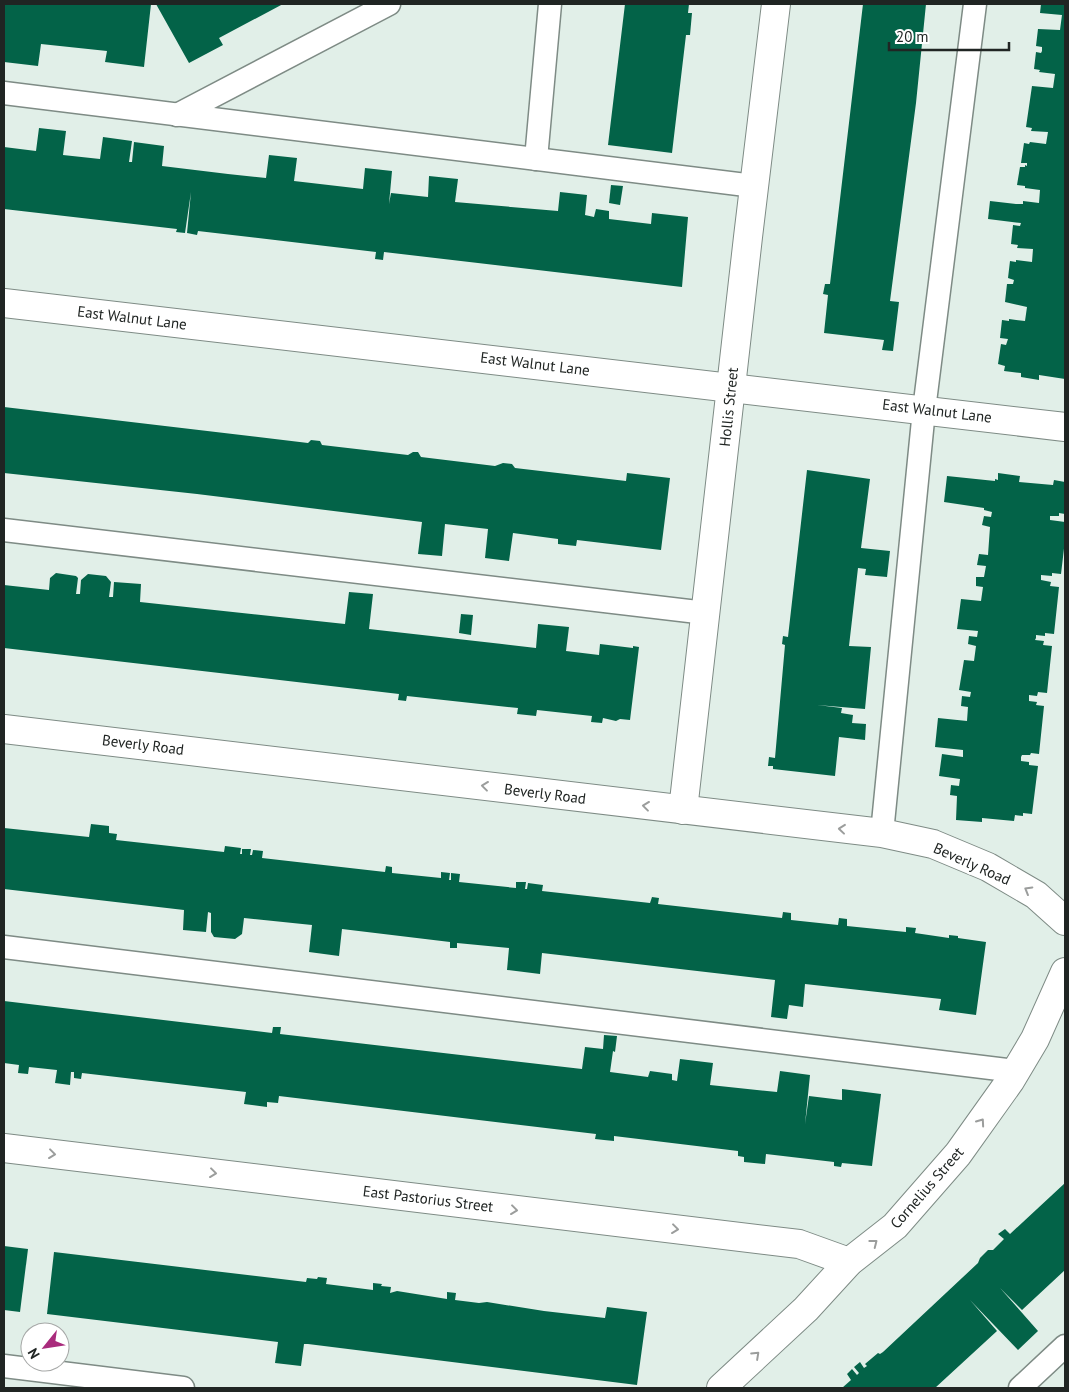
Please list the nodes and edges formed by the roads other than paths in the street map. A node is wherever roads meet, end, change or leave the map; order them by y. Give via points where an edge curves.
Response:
1 (389, 4) edge
2 (550, 4) edge
3 (776, 4) edge
4 (975, 4) edge
5 (4, 93) edge
6 (176, 115) junction
7 (536, 159) junction
8 (754, 186) junction
9 (4, 303) edge
10 (731, 387) junction
11 (924, 410) junction
12 (1065, 427) edge
13 (4, 530) edge
14 (706, 614) junction
15 (4, 729) edge
16 (683, 810) junction
17 (882, 833) junction
18 (1065, 921) edge
19 (4, 947) edge
20 (1065, 972) edge
21 (1016, 1071) junction
22 (4, 1148) edge
23 (849, 1262) junction
24 (1065, 1346) edge
25 (4, 1366) edge
26 (184, 1388) edge
27 (720, 1388) edge
28 (1020, 1388) edge

1 - 6 lane
2 - 7 lane
3 - 8 street, Hollis Street
4 - 11 lane
5 - 6 lane
6 - 7 lane
7 - 8 lane
8 - 10 street, Hollis Street
9 - 10 street, East Walnut Lane
10 - 11 street, East Walnut Lane
10 - 14 street, Hollis Street
11 - 12 street, East Walnut Lane
11 - 17 lane
13 - 14 lane
14 - 16 street, Hollis Street
16 -> 15 street, Beverly Road
17 -> 16 street, Beverly Road
18 -> 17 street, Beverly Road via 1036,894 988,867 933,844
19 - 21 lane
20 - 21 street, Cornelius Street via 1035,1039
23 -> 21 street, Cornelius Street via 895,1226 946,1168
22 -> 23 street, East Pastorius Street via 798,1244
27 -> 23 street, Cornelius Street via 806,1309
24 - 28 lane
25 - 26 lane

